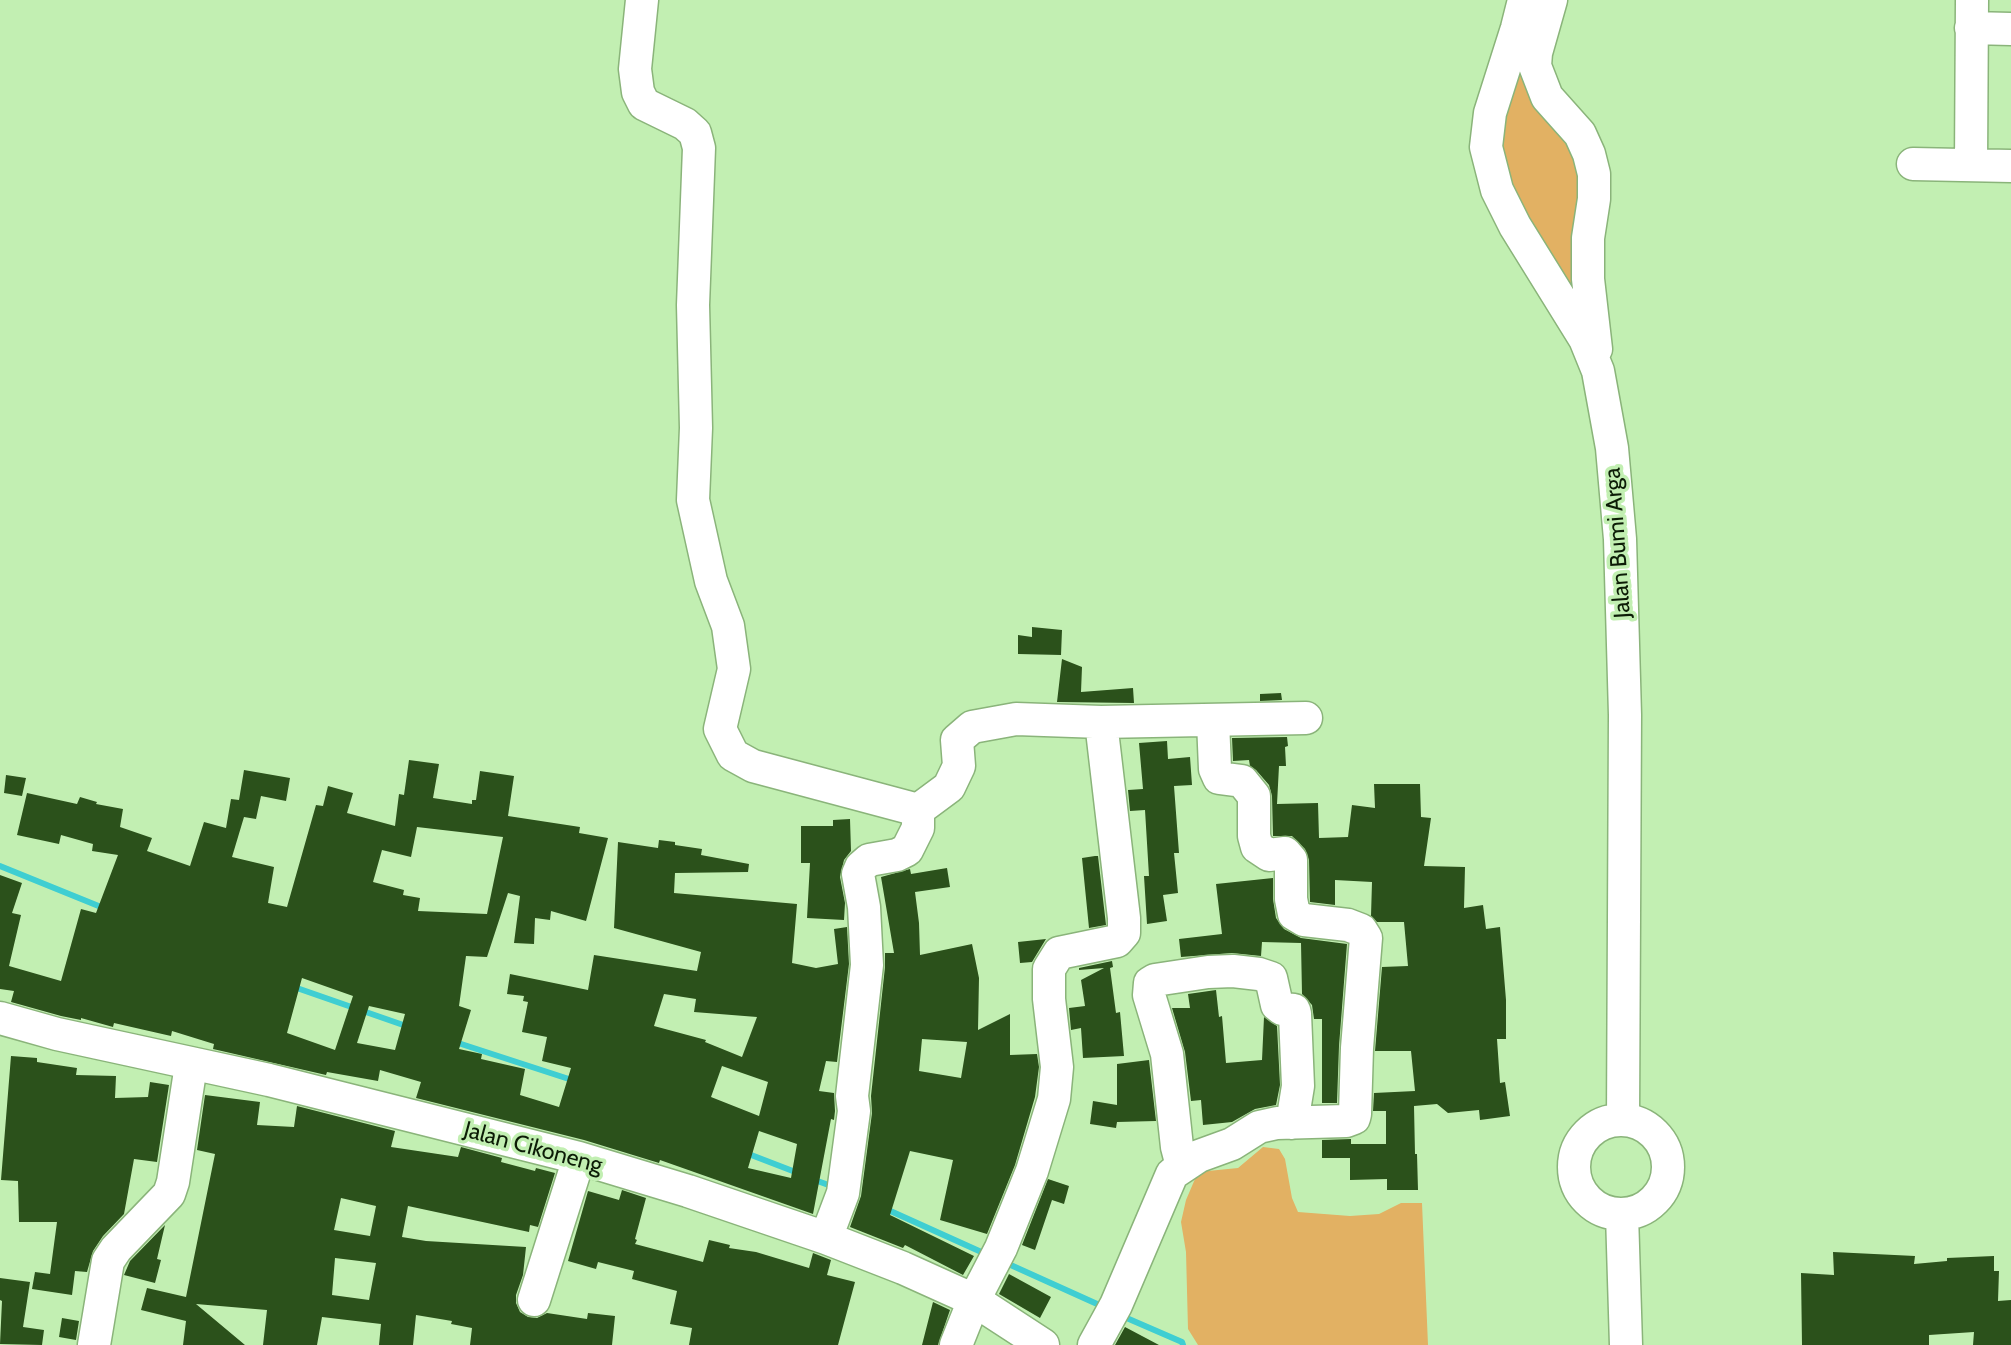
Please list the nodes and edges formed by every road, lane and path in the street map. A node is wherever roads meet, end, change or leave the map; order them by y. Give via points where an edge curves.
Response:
1 (642, 0) edge
2 (1524, 0) edge
3 (1551, 0) edge
4 (1971, 14) edge
5 (2011, 29) edge
6 (1913, 164) dead end
7 (1971, 165) junction
8 (2011, 166) edge
9 (1598, 372) junction
10 (1306, 718) dead end
11 (1213, 721) junction
12 (1101, 722) junction
13 (918, 810) junction
14 (0, 1018) edge
15 (191, 1065) junction
16 (1623, 1120) junction
17 (1292, 1122) junction
18 (579, 1158) junction
19 (1182, 1167) junction
20 (1622, 1214) junction
21 (826, 1238) junction
22 (534, 1300) dead end
23 (974, 1300) junction
24 (1104, 1326) edge
25 (94, 1345) edge
26 (956, 1345) edge
27 (1043, 1345) edge
28 (1626, 1345) edge

1 - 13 street via 635,69 638,92 644,104 695,133 699,148 692,500 711,581 728,626 734,669 719,729 733,755 753,766
2 - 9 street, Jalan Bumi Arga via 1490,113 1486,147 1497,190 1585,339
3 - 9 street via 1535,66 1547,97 1580,135 1594,174 1588,279
4 - 5 street
4 - 7 street
6 - 7 street
7 - 8 street
9 - 16 street, Jalan Bumi Arga via 1612,448 1621,551
10 - 11 street
11 - 12 street
11 - 17 street via 1214,769 1219,778 1242,781 1254,796 1257,847 1269,855 1284,853 1291,860 1294,914 1304,920 1348,925 1361,930 1366,938 1354,1118
12 - 13 street via 1016,719 972,727 957,740 959,766 950,788
12 - 23 street via 1124,933 1117,941 1059,953 1049,969 1057,1067 1054,1099 1032,1171
13 - 21 street via 918,828 907,850 869,860 858,874 867,965 844,1187
14 - 15 street, Jalan Cikoneng
15 - 18 street, Jalan Cikoneng via 269,1080
15 - 25 street via 169,1194 108,1261
16 - 20 street via 1649,1129 1660,1140 1669,1169 1665,1184 1646,1208
16 - 20 street via 1588,1133 1574,1160 1579,1190 1589,1202
17 - 19 street via 1259,1126
17 - 19 street via 1298,1086 1295,1014 1278,1005 1271,978 1233,971 1155,980 1150,983 1149,996 1167,1054
18 - 21 street, Jalan Cikoneng
18 - 22 street
19 - 24 street via 1172,1174
20 - 28 street
21 - 23 street, Jalan Cikoneng
23 - 26 street
23 - 27 street, Jalan Cikoneng

